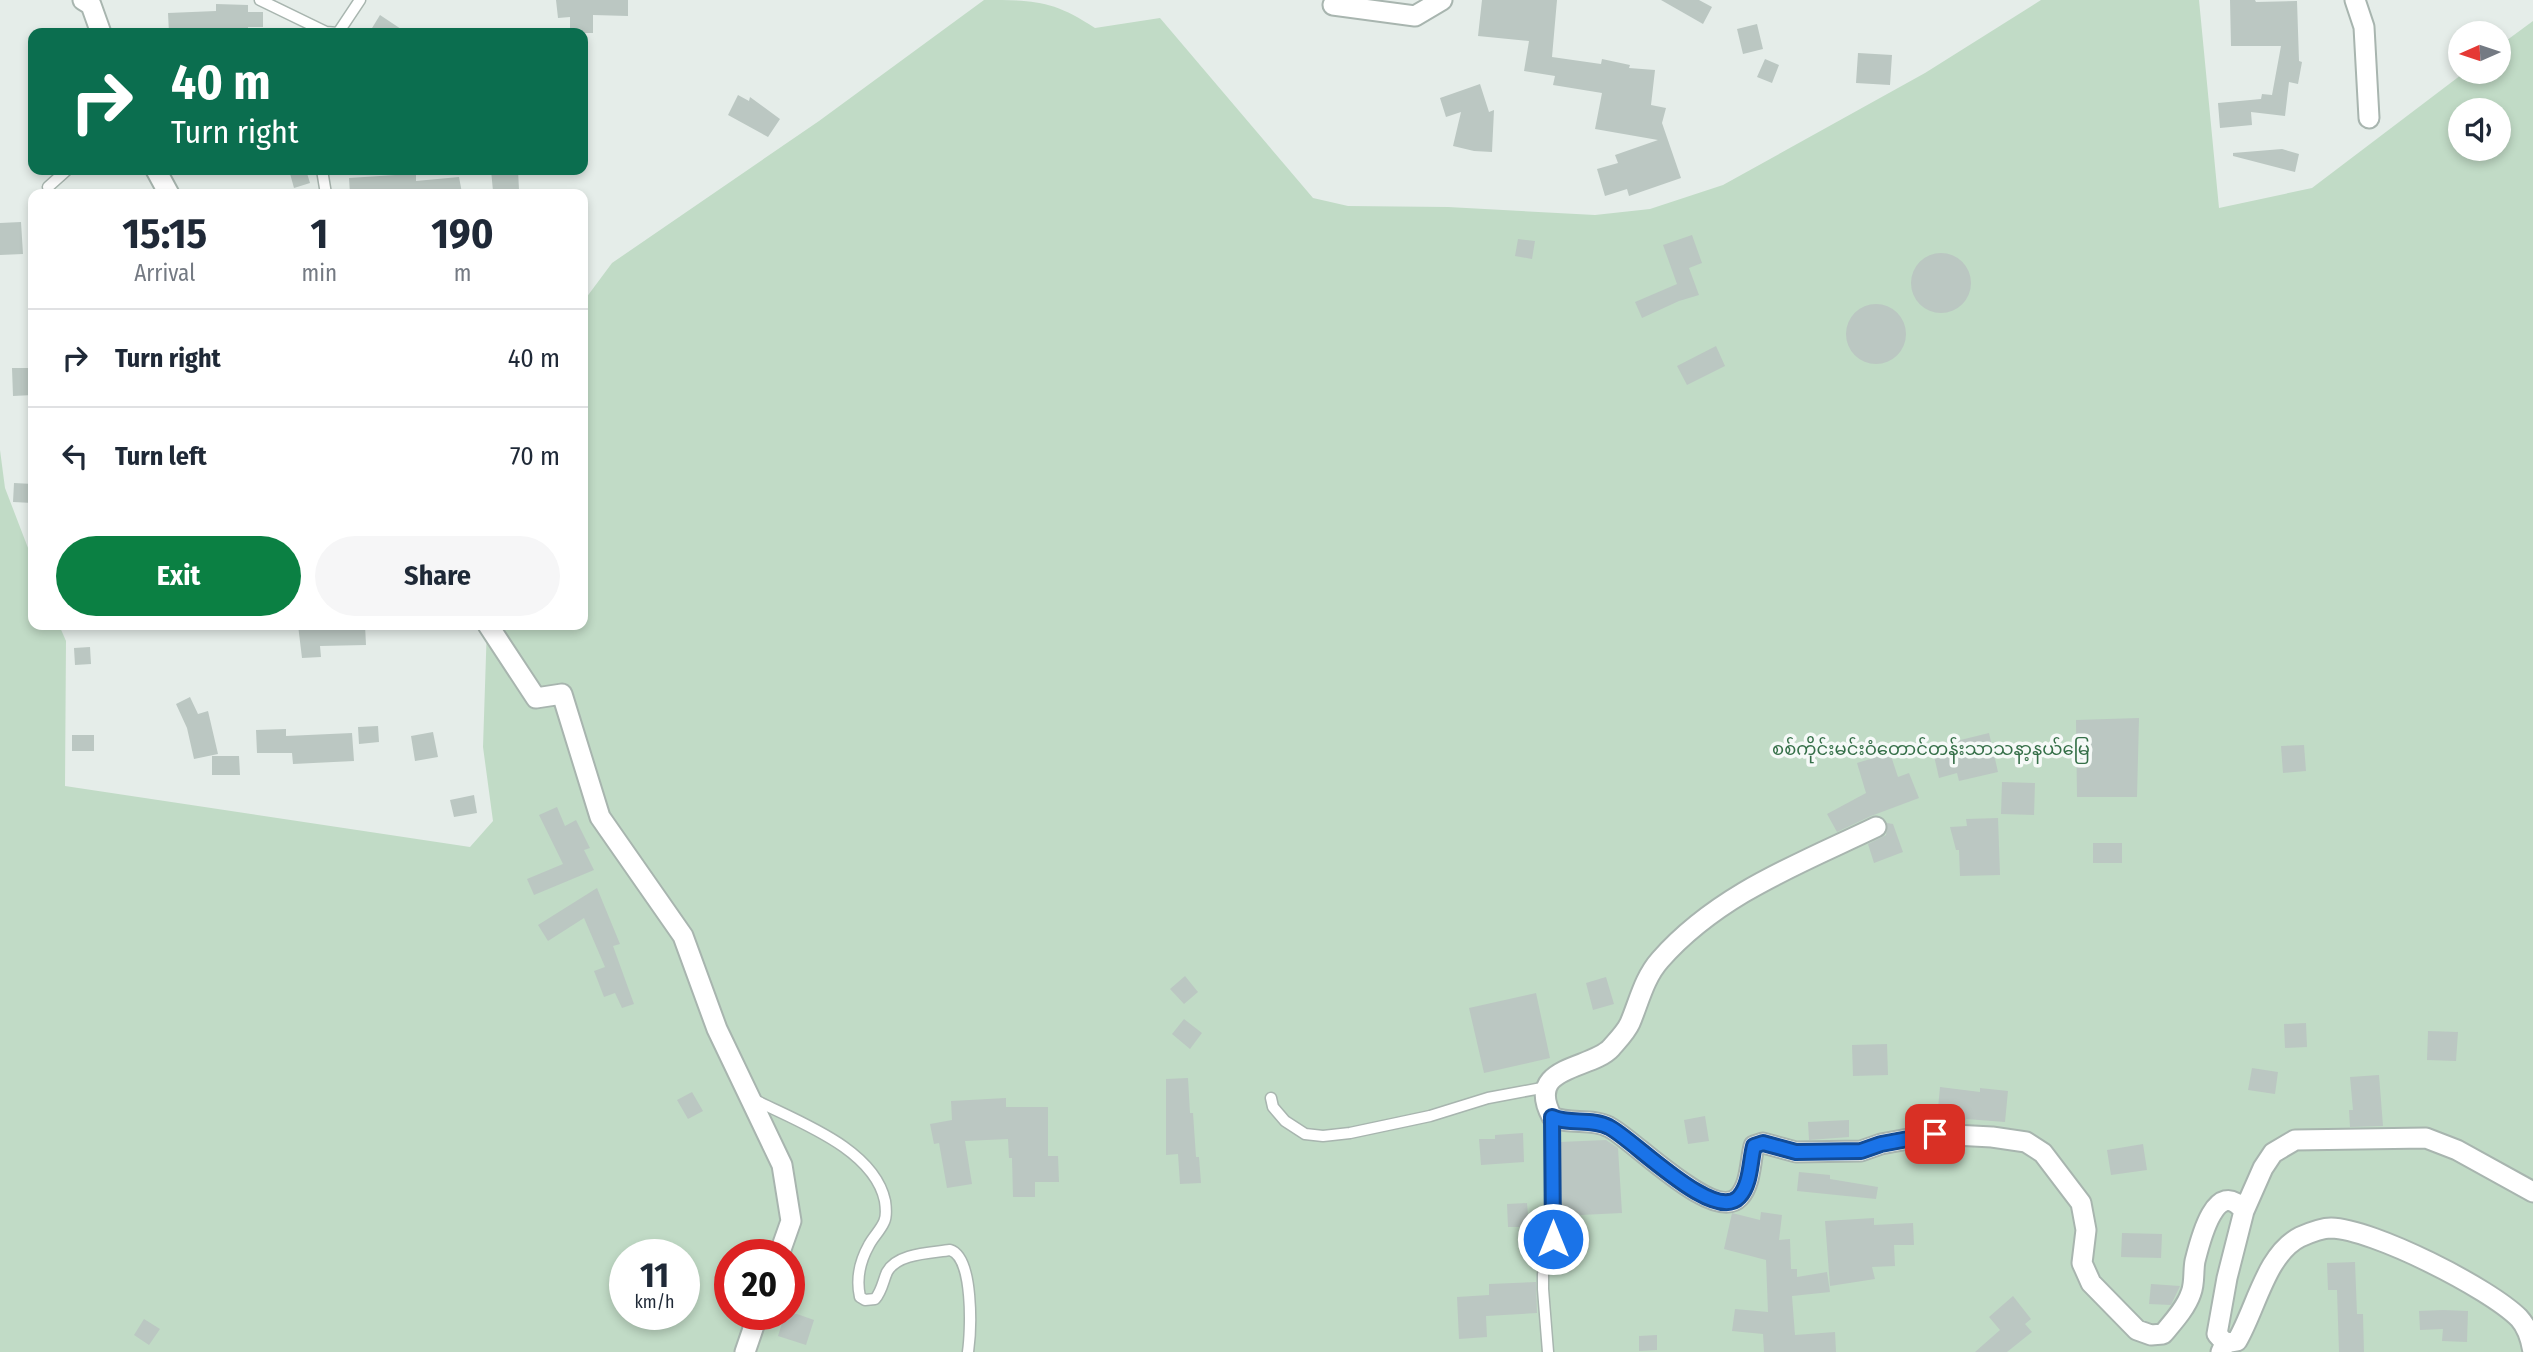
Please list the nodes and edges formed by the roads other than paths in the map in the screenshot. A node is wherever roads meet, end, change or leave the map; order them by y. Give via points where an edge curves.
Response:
1 (83, 0) edge
2 (260, 0) edge
3 (360, 0) edge
4 (1442, 0) edge
5 (2355, 0) edge
6 (1333, 5) dead end
7 (99, 28) edge
8 (318, 28) edge
9 (341, 28) edge
10 (2369, 118) dead end
11 (61, 175) edge
12 (48, 187) dead end
13 (491, 630) edge
14 (1876, 827) dead end
15 (1548, 1087) junction
16 (751, 1098) junction
17 (1271, 1098) dead end
18 (1552, 1117) junction
19 (2533, 1192) edge
20 (2244, 1211) junction
21 (785, 1239) edge
22 (753, 1330) edge
23 (2223, 1347) edge
24 (745, 1352) edge
25 (968, 1352) edge
26 (1548, 1352) edge
27 (2532, 1352) edge

1 - 7 street via 91,5
2 - 8 lane
3 - 9 lane
4 - 6 street via 1415,16
5 - 10 street via 2364,27
11 - 12 lane
13 - 16 street via 536,698 562,694 600,817 683,936 717,1029
14 - 15 street via 1789,866 1710,913 1657,962 1629,1026 1608,1051 1557,1074
15 - 17 lane via 1377,1128 1322,1136 1305,1134 1285,1121
15 - 18 street
16 - 21 street via 782,1165 791,1221
16 - 25 lane via 841,1146 877,1181 885,1221 861,1264 860,1297 875,1298 887,1272 902,1259 950,1250 961,1257 969,1296
18 - 20 street via 1606,1125 1697,1191 1713,1200 1731,1202 1746,1186 1754,1146 1763,1143 1796,1152 1843,1152 1935,1134 2026,1142 2043,1153 2081,1203 2086,1230 2082,1262 2091,1283 2137,1330 2151,1335 2163,1334 2191,1293 2195,1263 2213,1209 2228,1200 2239,1203
18 - 26 lane via 1553,1239 1542,1289
19 - 20 street via 2426,1138 2295,1140 2273,1153
20 - 23 street via 2217,1334
22 - 24 street
23 - 27 street via 2237,1341 2279,1253 2301,1237 2330,1228 2374,1239 2451,1273 2519,1318 2529,1331

